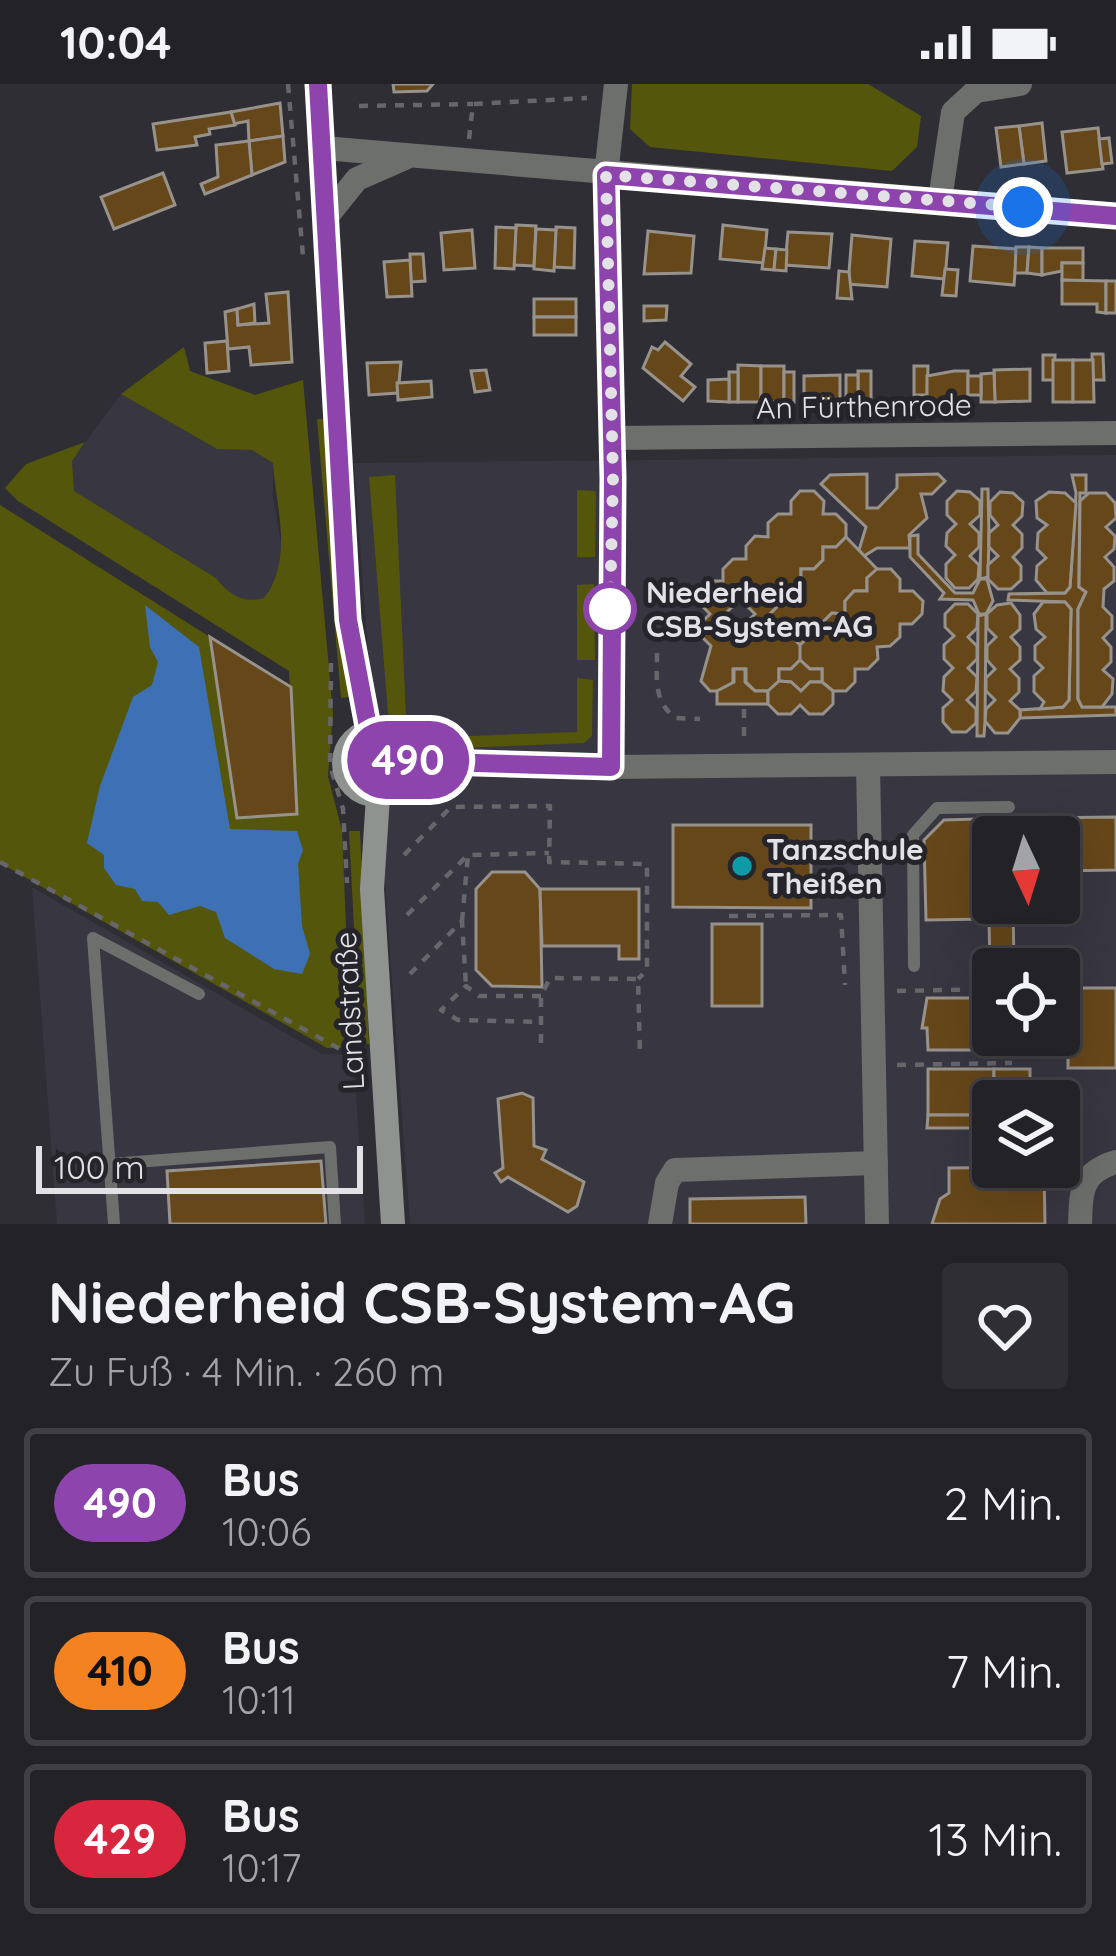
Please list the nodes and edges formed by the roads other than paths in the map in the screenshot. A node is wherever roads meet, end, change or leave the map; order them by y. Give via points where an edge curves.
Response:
1 (319, 84) edge
2 (616, 84) edge
3 (1020, 84) edge
4 (323, 148) junction
5 (409, 157) junction
6 (606, 175) junction
7 (940, 200) junction
8 (328, 215) junction
9 (1116, 215) edge
10 (1116, 433) edge
11 (613, 438) junction
12 (369, 732) junction
13 (408, 761) junction
14 (1116, 762) edge
15 (868, 765) junction
16 (611, 767) junction
17 (378, 796) junction
18 (1010, 806) dead end
19 (914, 966) dead end
20 (200, 994) dead end
21 (1116, 1162) edge
22 (875, 1163) junction
23 (110, 1164) junction
24 (114, 1224) edge
25 (334, 1224) edge
26 (393, 1224) edge
27 (660, 1224) edge
28 (878, 1224) edge
29 (1080, 1224) edge

1 - 4 street
2 - 6 street
3 - 7 street via 976,91 952,112
4 - 5 street
4 - 8 street
5 - 6 street
5 - 8 street via 357,179
6 - 7 street
6 - 11 street
7 - 9 street
8 - 12 street via 348,620
10 - 11 street, An Fürthenrode
11 - 16 street
12 - 13 street via 399,741
12 - 17 street via 349,745 344,768 356,788
13 - 16 street
13 - 17 street via 400,785
14 - 15 street
15 - 16 street
15 - 22 street
17 - 26 street, Landstraße via 372,889
18 - 19 lane via 937,808 913,835
20 - 23 lane via 93,938
21 - 29 street via 1094,1169 1082,1184
22 - 27 street via 675,1171
22 - 28 street
23 - 24 lane
23 - 25 lane via 330,1147

